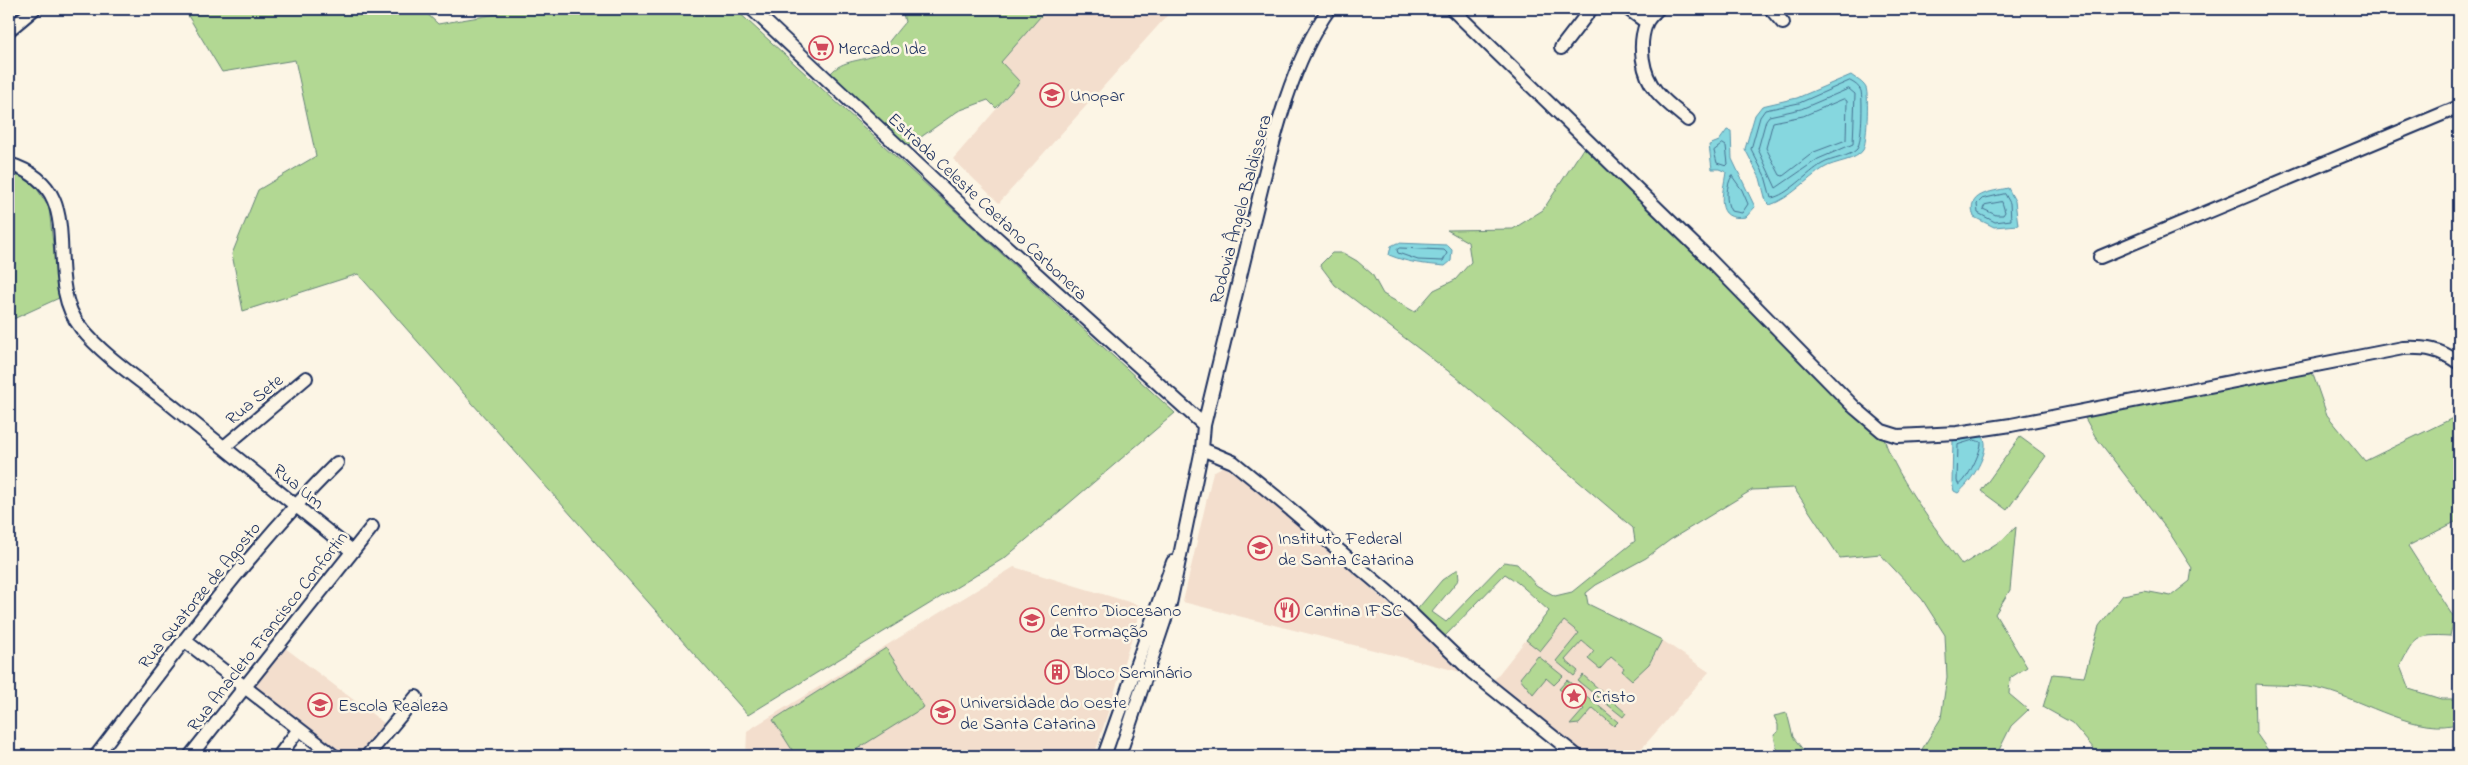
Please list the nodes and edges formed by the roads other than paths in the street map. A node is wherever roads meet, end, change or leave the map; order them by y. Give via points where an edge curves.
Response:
1 (34, 9) edge
2 (752, 9) edge
3 (1329, 9) edge
4 (1452, 9) edge
5 (1591, 9) edge
6 (1628, 9) edge
7 (1658, 9) edge
8 (1771, 9) edge
9 (1646, 22) junction
10 (1782, 23) dead end
11 (9, 30) edge
12 (1561, 48) dead end
13 (2459, 107) edge
14 (1688, 120) dead end
15 (9, 164) edge
16 (2100, 257) dead end
17 (2459, 363) edge
18 (306, 378) dead end
19 (1204, 425) junction
20 (224, 447) junction
21 (1202, 449) junction
22 (337, 463) dead end
23 (294, 505) junction
24 (372, 527) dead end
25 (1186, 529) junction
26 (352, 552) junction
27 (184, 640) junction
28 (245, 687) junction
29 (416, 697) dead end
30 (299, 729) junction
31 (96, 756) edge
32 (190, 756) edge
33 (279, 756) edge
34 (334, 756) edge
35 (367, 756) edge
36 (1104, 756) edge
37 (1118, 756) edge
38 (1577, 756) edge

1 - 11 street
2 - 19 street, Estrada Celeste Caetano Carbonera via 952,197
3 - 19 street, Rodovia Ângelo Baldissera via 1298,66 1274,142
4 - 17 street via 1882,431 1898,436 1988,429 2403,348 2426,347
5 - 12 street
6 - 9 street
7 - 9 street
8 - 10 street
9 - 14 street via 1643,57 1646,75 1656,91
13 - 16 street
15 - 20 street, Rua Um via 35,174 51,191 58,212 67,303 80,327
18 - 20 street, Rua Sete
19 - 21 street, Rodovia Ângelo Baldissera
20 - 23 street, Rua Um
21 - 25 street, Rodovia Ângelo Baldissera
21 - 38 street via 1232,462 1276,497 1394,597 1472,672
22 - 23 street, Rua Quatorze de Agosto
23 - 26 street, Rua Um
23 - 27 street, Rua Quatorze de Agosto
24 - 26 street, Rua Anacleto Francisco Confortin
25 - 36 street
25 - 37 street via 1170,604
26 - 28 street, Rua Anacleto Francisco Confortin
27 - 28 street
27 - 31 street, Rua Quatorze de Agosto
28 - 30 street
28 - 32 street, Rua Anacleto Francisco Confortin
29 - 35 street
30 - 33 street
30 - 34 street

